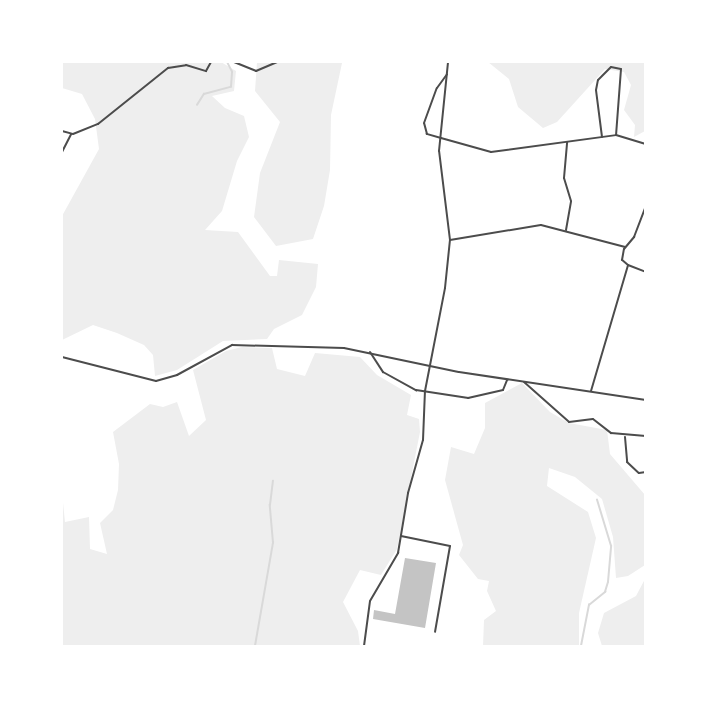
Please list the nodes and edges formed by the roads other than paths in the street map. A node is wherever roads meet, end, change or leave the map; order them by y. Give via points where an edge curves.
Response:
1 (211, 62) edge
2 (234, 62) edge
3 (277, 62) edge
4 (448, 62) edge
5 (447, 74) junction
6 (62, 131) edge
7 (70, 134) junction
8 (616, 135) junction
9 (603, 137) junction
10 (441, 138) junction
11 (567, 141) junction
12 (645, 144) edge
13 (62, 152) edge
14 (645, 206) edge
15 (566, 230) junction
16 (450, 240) junction
17 (625, 247) junction
18 (628, 265) junction
19 (645, 272) edge
20 (370, 352) junction
21 (62, 357) edge
22 (430, 367) junction
23 (507, 380) junction
24 (524, 382) junction
25 (425, 391) junction
26 (591, 391) junction
27 (645, 400) edge
28 (625, 436) junction
29 (645, 436) edge
30 (645, 472) edge
31 (401, 536) junction
32 (435, 632) dead end
33 (364, 646) edge

1 - 7 street via 206,71 186,65 168,69 100,123
2 - 3 street via 256,71
4 - 5 street
5 - 10 street
5 - 10 street via 437,88 424,123 427,134
6 - 7 street
7 - 13 street
8 - 9 street
8 - 9 street via 621,69 611,67 598,80 596,90
8 - 12 street
9 - 11 street
10 - 11 street via 491,152
10 - 16 street via 440,176
11 - 15 street via 564,178 571,201
14 - 17 street via 634,237
15 - 16 street via 541,225
15 - 17 street
16 - 22 street
17 - 18 street via 622,260
18 - 19 street
18 - 26 street
20 - 21 street via 242,343 223,347 177,375 156,381
20 - 22 street
20 - 25 street via 383,372
22 - 23 street
22 - 25 street
23 - 24 street
23 - 25 street via 503,390 468,398
24 - 26 street
24 - 28 street via 569,422 593,419 602,429
25 - 31 street via 423,440
26 - 27 street
28 - 29 street
28 - 30 street via 627,462 639,473
31 - 32 street via 450,546
31 - 33 street via 397,557 368,608

